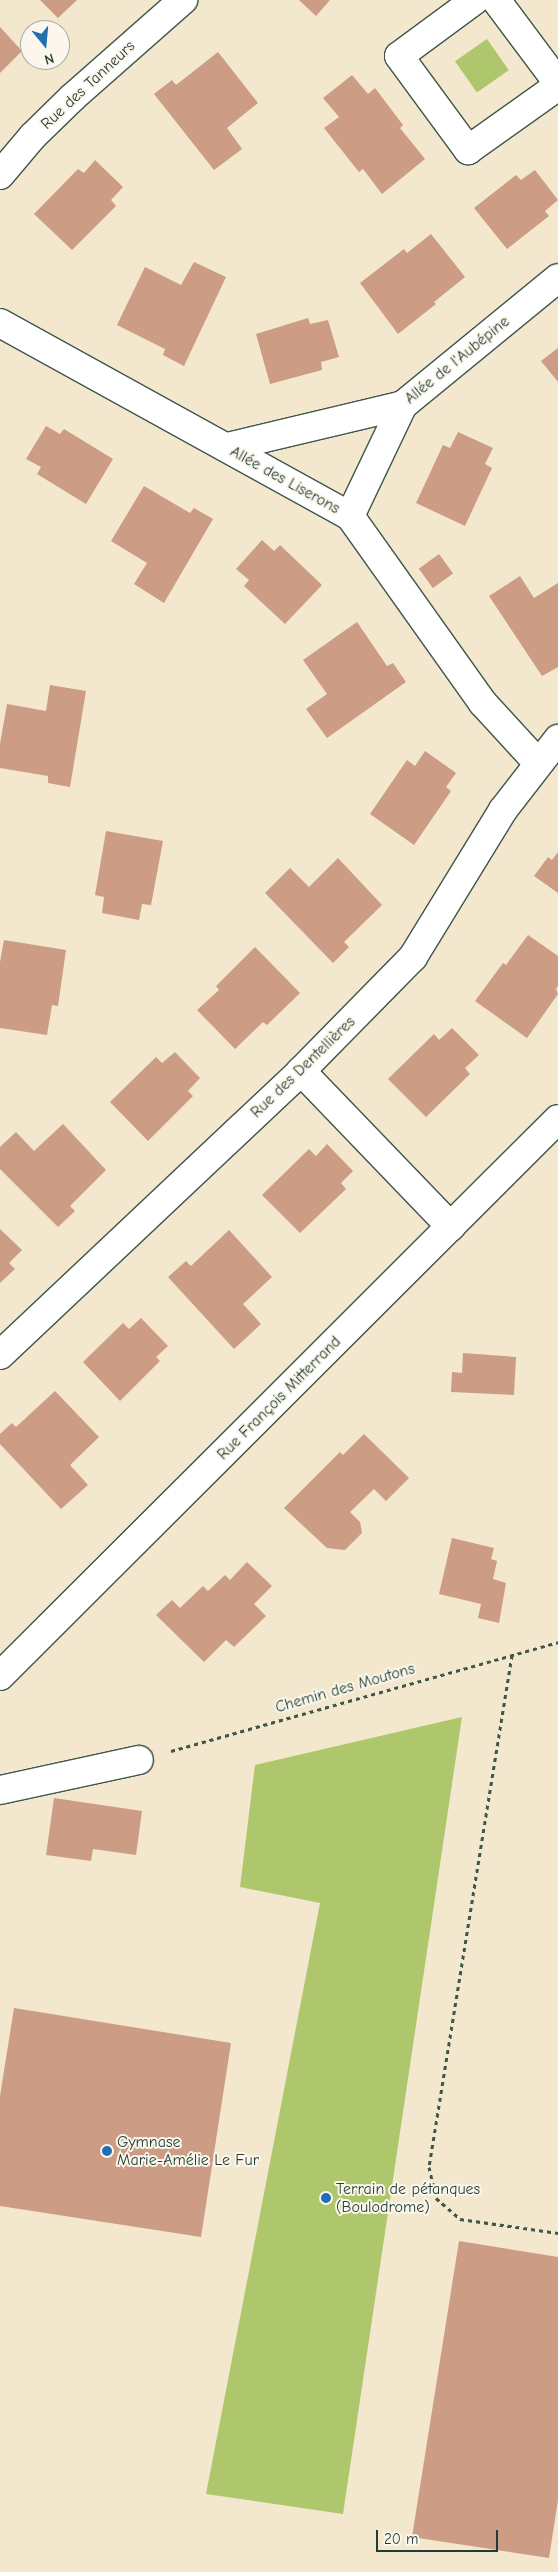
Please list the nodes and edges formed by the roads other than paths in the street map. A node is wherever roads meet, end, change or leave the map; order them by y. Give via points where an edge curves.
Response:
1 (183, 0) edge
2 (476, 0) edge
3 (496, 0) edge
4 (558, 84) edge
5 (0, 175) edge
6 (558, 278) edge
7 (0, 323) edge
8 (403, 404) junction
9 (227, 447) junction
10 (350, 516) junction
11 (558, 739) edge
12 (538, 763) junction
13 (301, 1071) junction
14 (558, 1119) edge
15 (451, 1227) junction
16 (0, 1355) edge
17 (0, 1676) edge
18 (139, 1760) road end
19 (0, 1790) edge

1 - 5 street, Rue des Tanneurs via 73,97 33,136
2 - 4 street via 399,56 468,150
3 - 4 street
6 - 8 street, Allée de l'Aubépine
7 - 9 street, Allée des Liserons
8 - 9 street, Allée de l'Aubépine
8 - 10 street
9 - 10 street, Allée des Liserons
10 - 12 street, Allée des Liserons via 483,703
11 - 12 street, Rue des Dentellières
12 - 13 street, Rue des Dentellières via 504,810 413,957
13 - 15 street
13 - 16 street, Rue des Dentellières
14 - 15 street, Rue François Mitterrand
15 - 17 street, Rue François Mitterrand
18 - 19 street

